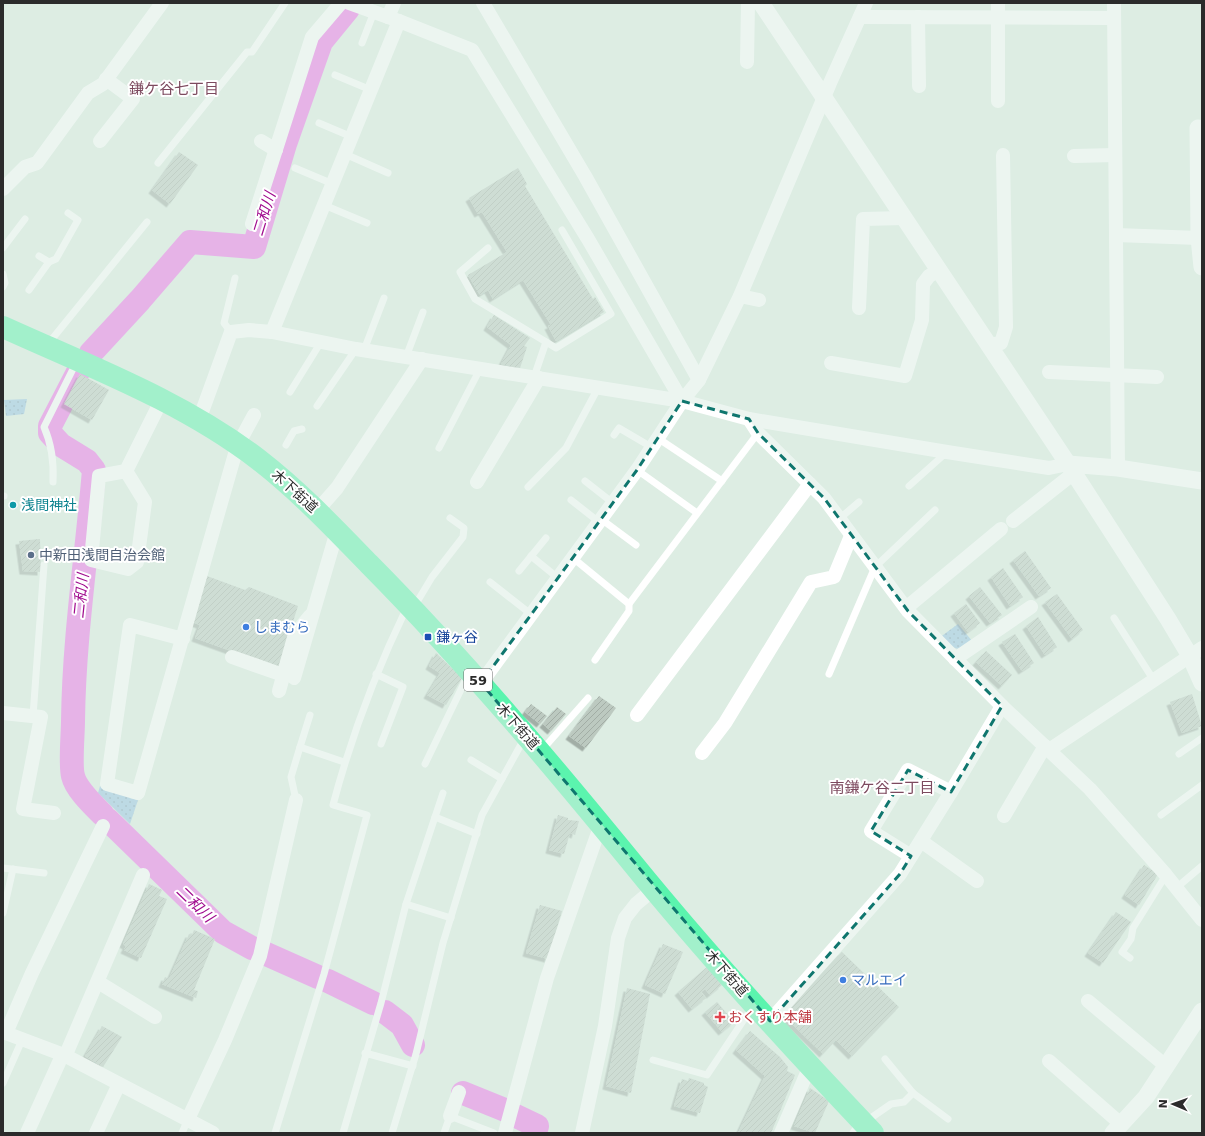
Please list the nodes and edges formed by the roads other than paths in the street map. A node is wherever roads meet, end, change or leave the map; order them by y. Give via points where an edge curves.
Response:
1 (162, 3) edge
2 (286, 3) edge
3 (341, 3) edge
4 (394, 3) edge
5 (748, 3) edge
6 (761, 3) edge
7 (866, 3) edge
8 (998, 3) edge
9 (1114, 3) edge
10 (352, 4) edge
11 (486, 4) edge
12 (387, 16) junction
13 (860, 17) junction
14 (918, 17) junction
15 (998, 17) junction
16 (1114, 18) junction
17 (362, 43) dead end
18 (747, 62) dead end
19 (335, 75) dead end
20 (106, 79) junction
21 (919, 86) dead end
22 (371, 90) junction
23 (824, 98) junction
24 (998, 101) dead end
25 (319, 123) dead end
26 (1202, 128) edge
27 (352, 137) junction
28 (261, 141) dead end
29 (100, 142) dead end
30 (276, 150) junction
31 (345, 154) junction
32 (1003, 155) dead end
33 (1115, 155) junction
34 (1074, 156) dead end
35 (158, 163) dead end
36 (295, 168) dead end
37 (388, 173) dead end
38 (332, 184) junction
39 (3, 190) edge
40 (324, 205) junction
41 (68, 213) dead end
42 (904, 218) junction
43 (25, 219) dead end
44 (147, 222) dead end
45 (367, 223) dead end
46 (252, 224) dead end
47 (562, 230) dead end
48 (1116, 235) junction
49 (1199, 238) junction
50 (3, 248) edge
51 (488, 248) dead end
52 (39, 256) dead end
53 (49, 262) junction
54 (1202, 267) edge
55 (939, 270) junction
56 (3, 274) edge
57 (235, 278) dead end
58 (3, 287) edge
59 (29, 290) dead end
60 (740, 296) junction
61 (384, 298) dead end
62 (759, 300) dead end
63 (859, 308) dead end
64 (424, 312) dead end
65 (3, 327) edge
66 (231, 332) junction
67 (272, 332) junction
68 (321, 342) junction
69 (546, 342) junction
70 (989, 345) junction
71 (47, 346) junction
72 (360, 349) junction
73 (406, 356) junction
74 (77, 359) junction
75 (422, 359) junction
76 (831, 364) dead end
77 (480, 370) junction
78 (1049, 372) dead end
79 (1118, 375) junction
80 (1157, 377) dead end
81 (536, 378) junction
82 (699, 380) junction
83 (598, 388) junction
84 (290, 392) dead end
85 (162, 399) junction
86 (682, 401) junction
87 (317, 406) dead end
88 (254, 415) dead end
89 (748, 419) junction
90 (200, 420) junction
91 (302, 429) dead end
92 (758, 433) junction
93 (614, 435) dead end
94 (656, 443) junction
95 (238, 445) junction
96 (286, 445) dead end
97 (439, 448) dead end
98 (947, 452) junction
99 (1071, 468) junction
100 (1118, 468) junction
101 (638, 470) junction
102 (126, 471) junction
103 (585, 481) dead end
104 (722, 481) junction
105 (1202, 481) edge
106 (53, 482) dead end
107 (477, 482) dead end
108 (810, 484) junction
109 (909, 486) dead end
110 (528, 487) dead end
111 (571, 500) dead end
112 (859, 502) dead end
113 (613, 503) junction
114 (935, 510) dead end
115 (319, 513) junction
116 (697, 513) junction
117 (450, 518) dead end
118 (839, 519) junction
119 (600, 520) junction
120 (1013, 521) dead end
121 (1001, 529) dead end
122 (337, 531) junction
123 (851, 536) junction
124 (546, 538) dead end
125 (636, 546) dead end
126 (531, 556) junction
127 (573, 558) junction
128 (44, 565) dead end
129 (875, 567) junction
130 (519, 571) dead end
131 (558, 578) junction
132 (490, 582) dead end
133 (629, 604) junction
134 (411, 606) junction
135 (1031, 607) dead end
136 (906, 608) junction
137 (532, 616) junction
138 (1114, 618) dead end
139 (183, 639) junction
140 (1196, 652) edge
141 (232, 657) dead end
142 (955, 659) junction
143 (595, 660) dead end
144 (376, 674) junction
145 (829, 674) dead end
146 (289, 677) junction
147 (476, 677) junction
148 (1154, 679) junction
149 (1202, 683) edge
150 (279, 691) dead end
151 (588, 698) dead end
152 (1002, 706) junction
153 (3, 713) edge
154 (310, 715) dead end
155 (637, 715) dead end
156 (33, 716) junction
157 (1202, 738) edge
158 (533, 743) junction
159 (381, 744) dead end
160 (300, 747) junction
161 (1047, 748) junction
162 (702, 753) dead end
163 (1179, 754) dead end
164 (470, 760) dead end
165 (344, 762) junction
166 (425, 764) dead end
167 (502, 780) junction
168 (1202, 785) edge
169 (952, 792) junction
170 (443, 793) dead end
171 (296, 800) joint
172 (54, 813) dead end
173 (1161, 815) dead end
174 (1004, 816) dead end
175 (434, 817) junction
176 (601, 824) junction
177 (103, 826) dead end
178 (477, 834) junction
179 (921, 841) junction
180 (911, 856) junction
181 (1202, 866) edge
182 (3, 868) edge
183 (13, 870) junction
184 (44, 873) dead end
185 (143, 875) dead end
186 (1166, 875) junction
187 (977, 881) dead end
188 (1182, 883) dead end
189 (654, 889) junction
190 (406, 904) junction
191 (3, 913) edge
192 (451, 918) junction
193 (1202, 920) edge
194 (1130, 958) dead end
195 (98, 982) junction
196 (1088, 1001) dead end
197 (754, 1004) junction
198 (1202, 1011) edge
199 (155, 1017) dead end
200 (770, 1021) junction
201 (5, 1033) edge
202 (22, 1040) junction
203 (365, 1053) junction
204 (64, 1055) junction
205 (885, 1059) dead end
206 (653, 1060) dead end
207 (1049, 1061) dead end
208 (413, 1066) junction
209 (810, 1066) junction
210 (1166, 1067) junction
211 (3, 1083) edge
212 (120, 1084) junction
213 (459, 1092) dead end
214 (913, 1093) junction
215 (450, 1116) junction
216 (948, 1118) dead end
217 (188, 1119) junction
218 (862, 1127) edge
219 (1117, 1129) edge
220 (27, 1133) edge
221 (96, 1133) edge
222 (182, 1133) edge
223 (213, 1133) edge
224 (275, 1133) edge
225 (343, 1133) edge
226 (392, 1133) edge
227 (444, 1133) edge
228 (494, 1133) edge
229 (505, 1133) edge
230 (582, 1133) edge
231 (782, 1133) edge

1 - 20 street
2 - 35 lane via 252,52 247,52
3 - 30 street via 312,37
4 - 12 street
5 - 18 street
6 - 23 street
7 - 13 street
8 - 15 street
9 - 16 street
10 - 12 street
11 - 82 street
12 - 17 lane
12 - 22 street
12 - 86 street via 472,50 588,239
13 - 14 street
13 - 23 street
14 - 15 street
14 - 21 street
15 - 16 street
15 - 24 street
16 - 33 street
19 - 22 lane
20 - 29 street via 133,99
20 - 39 street via 103,84 88,93 36,163 25,167
22 - 27 street
23 - 42 street
23 - 60 street
25 - 27 lane
26 - 49 street via 1198,128
27 - 31 street
28 - 30 street
30 - 46 street
31 - 37 lane
31 - 38 street
32 - 70 street via 1006,327 1001,343
33 - 34 street
33 - 48 street
36 - 38 lane
38 - 40 street
40 - 45 lane
40 - 67 street
41 - 53 lane via 78,220 56,259
42 - 55 street
42 - 63 street via 862,218
43 - 50 lane
44 - 71 lane
47 - 69 lane via 611,314 556,348
48 - 49 street
48 - 79 street
49 - 54 street
51 - 69 lane via 460,272 475,299
52 - 53 lane
53 - 59 lane
55 - 70 street
55 - 76 street via 929,276 923,284 922,320 905,376
56 - 58 lane
57 - 66 lane via 224,323
60 - 62 street
60 - 82 street
61 - 72 lane
64 - 73 lane
65 - 71 main road, 木下街道 / 59
66 - 67 street
66 - 90 street
67 - 68 street
68 - 72 street
68 - 84 lane
69 - 81 lane
70 - 99 street
71 - 74 main road, 木下街道 / 59
72 - 73 street
72 - 87 lane
73 - 75 street
74 - 85 main road, 木下街道 / 59
74 - 106 lane via 44,427 50,441 54,465
75 - 77 street
75 - 115 street
77 - 81 street
77 - 97 lane
78 - 79 street
79 - 80 street
79 - 100 street
81 - 83 street
81 - 107 street
82 - 86 street
83 - 86 street
83 - 110 lane via 566,448
85 - 90 main road, 木下街道 / 59
85 - 102 street
86 - 89 street
86 - 94 street
88 - 95 street
89 - 92 street
89 - 98 street
90 - 95 main road, 木下街道 / 59
91 - 96 lane via 294,431
92 - 104 lane
92 - 108 street
93 - 94 lane via 619,428
94 - 101 street
94 - 104 lane
95 - 115 main road, 木下街道 / 59 via 271,469
95 - 139 street
98 - 99 street via 1049,468
98 - 109 lane
99 - 100 street
99 - 120 street
99 - 140 street
100 - 105 street
101 - 113 street
101 - 116 lane
102 - 102 street via 99,476 91,560 128,569 137,562 145,502
103 - 113 lane
104 - 116 lane
108 - 118 street
108 - 155 street
111 - 119 lane
112 - 118 lane
113 - 119 street
114 - 129 lane
115 - 122 main road, 木下街道 / 59
116 - 133 lane
117 - 134 lane via 464,528 463,537
118 - 123 street
119 - 125 lane
119 - 127 street
121 - 136 street
122 - 134 main road, 木下街道 / 59
122 - 146 street via 314,611 295,634
123 - 129 street
123 - 162 street via 834,577 811,582 725,723
124 - 126 lane
126 - 130 lane
126 - 131 lane
127 - 131 street
127 - 133 lane
128 - 156 lane
129 - 136 street
129 - 145 lane
131 - 137 street
132 - 137 lane
133 - 143 lane via 629,611
134 - 144 lane
134 - 147 main road, 木下街道 / 59
135 - 142 street
136 - 142 street
137 - 147 street
138 - 148 lane
139 - 139 street via 138,792 107,784 130,625
140 - 148 street
140 - 149 street
141 - 146 street
142 - 152 street
144 - 159 lane via 403,687
144 - 165 lane
146 - 150 street
147 - 158 main road, 木下街道 / 59
147 - 166 lane
148 - 161 street
151 - 158 lane
152 - 161 street
152 - 169 street
153 - 156 street
154 - 160 lane
156 - 172 street via 41,717 23,808
157 - 163 lane
158 - 167 lane
158 - 176 main road, 木下街道 / 59
160 - 165 lane
160 - 171 lane via 291,777
161 - 174 street
161 - 186 street via 1090,789
164 - 167 lane
165 - 224 lane via 333,805 367,815 324,974
167 - 178 lane via 482,815
168 - 173 lane
169 - 179 street
169 - 180 street via 908,770 871,831
170 - 175 lane
171 - 217 street via 260,956
175 - 178 lane
175 - 190 lane
176 - 189 main road, 木下街道 / 59
176 - 229 street via 547,978
177 - 201 street
178 - 192 lane
179 - 180 street
179 - 187 street
180 - 200 street via 900,874
181 - 188 lane
182 - 183 lane
183 - 184 lane
183 - 191 lane
185 - 195 street
186 - 193 street
186 - 194 lane via 1133,928 1132,939 1122,952
189 - 197 main road, 木下街道 / 59
189 - 230 street via 636,904 625,918 618,938 605,1026
190 - 192 lane
190 - 203 lane via 381,1003
192 - 208 lane
195 - 199 street
195 - 204 street
196 - 210 street
197 - 200 main road, 木下街道 / 59
197 - 206 lane via 707,1075
198 - 210 street
200 - 209 main road, 木下街道 / 59
201 - 202 street
202 - 204 street
202 - 211 lane
203 - 208 lane
203 - 225 lane
204 - 212 street
204 - 220 street via 60,1058
205 - 214 lane
207 - 219 street
208 - 226 lane
209 - 218 main road, 木下街道 / 59
209 - 231 street
210 - 219 street via 1146,1097
212 - 217 street
212 - 221 street
213 - 215 street
214 - 216 lane
214 - 218 lane via 904,1102 891,1104
215 - 227 lane
215 - 228 lane
217 - 222 lane
217 - 223 street

